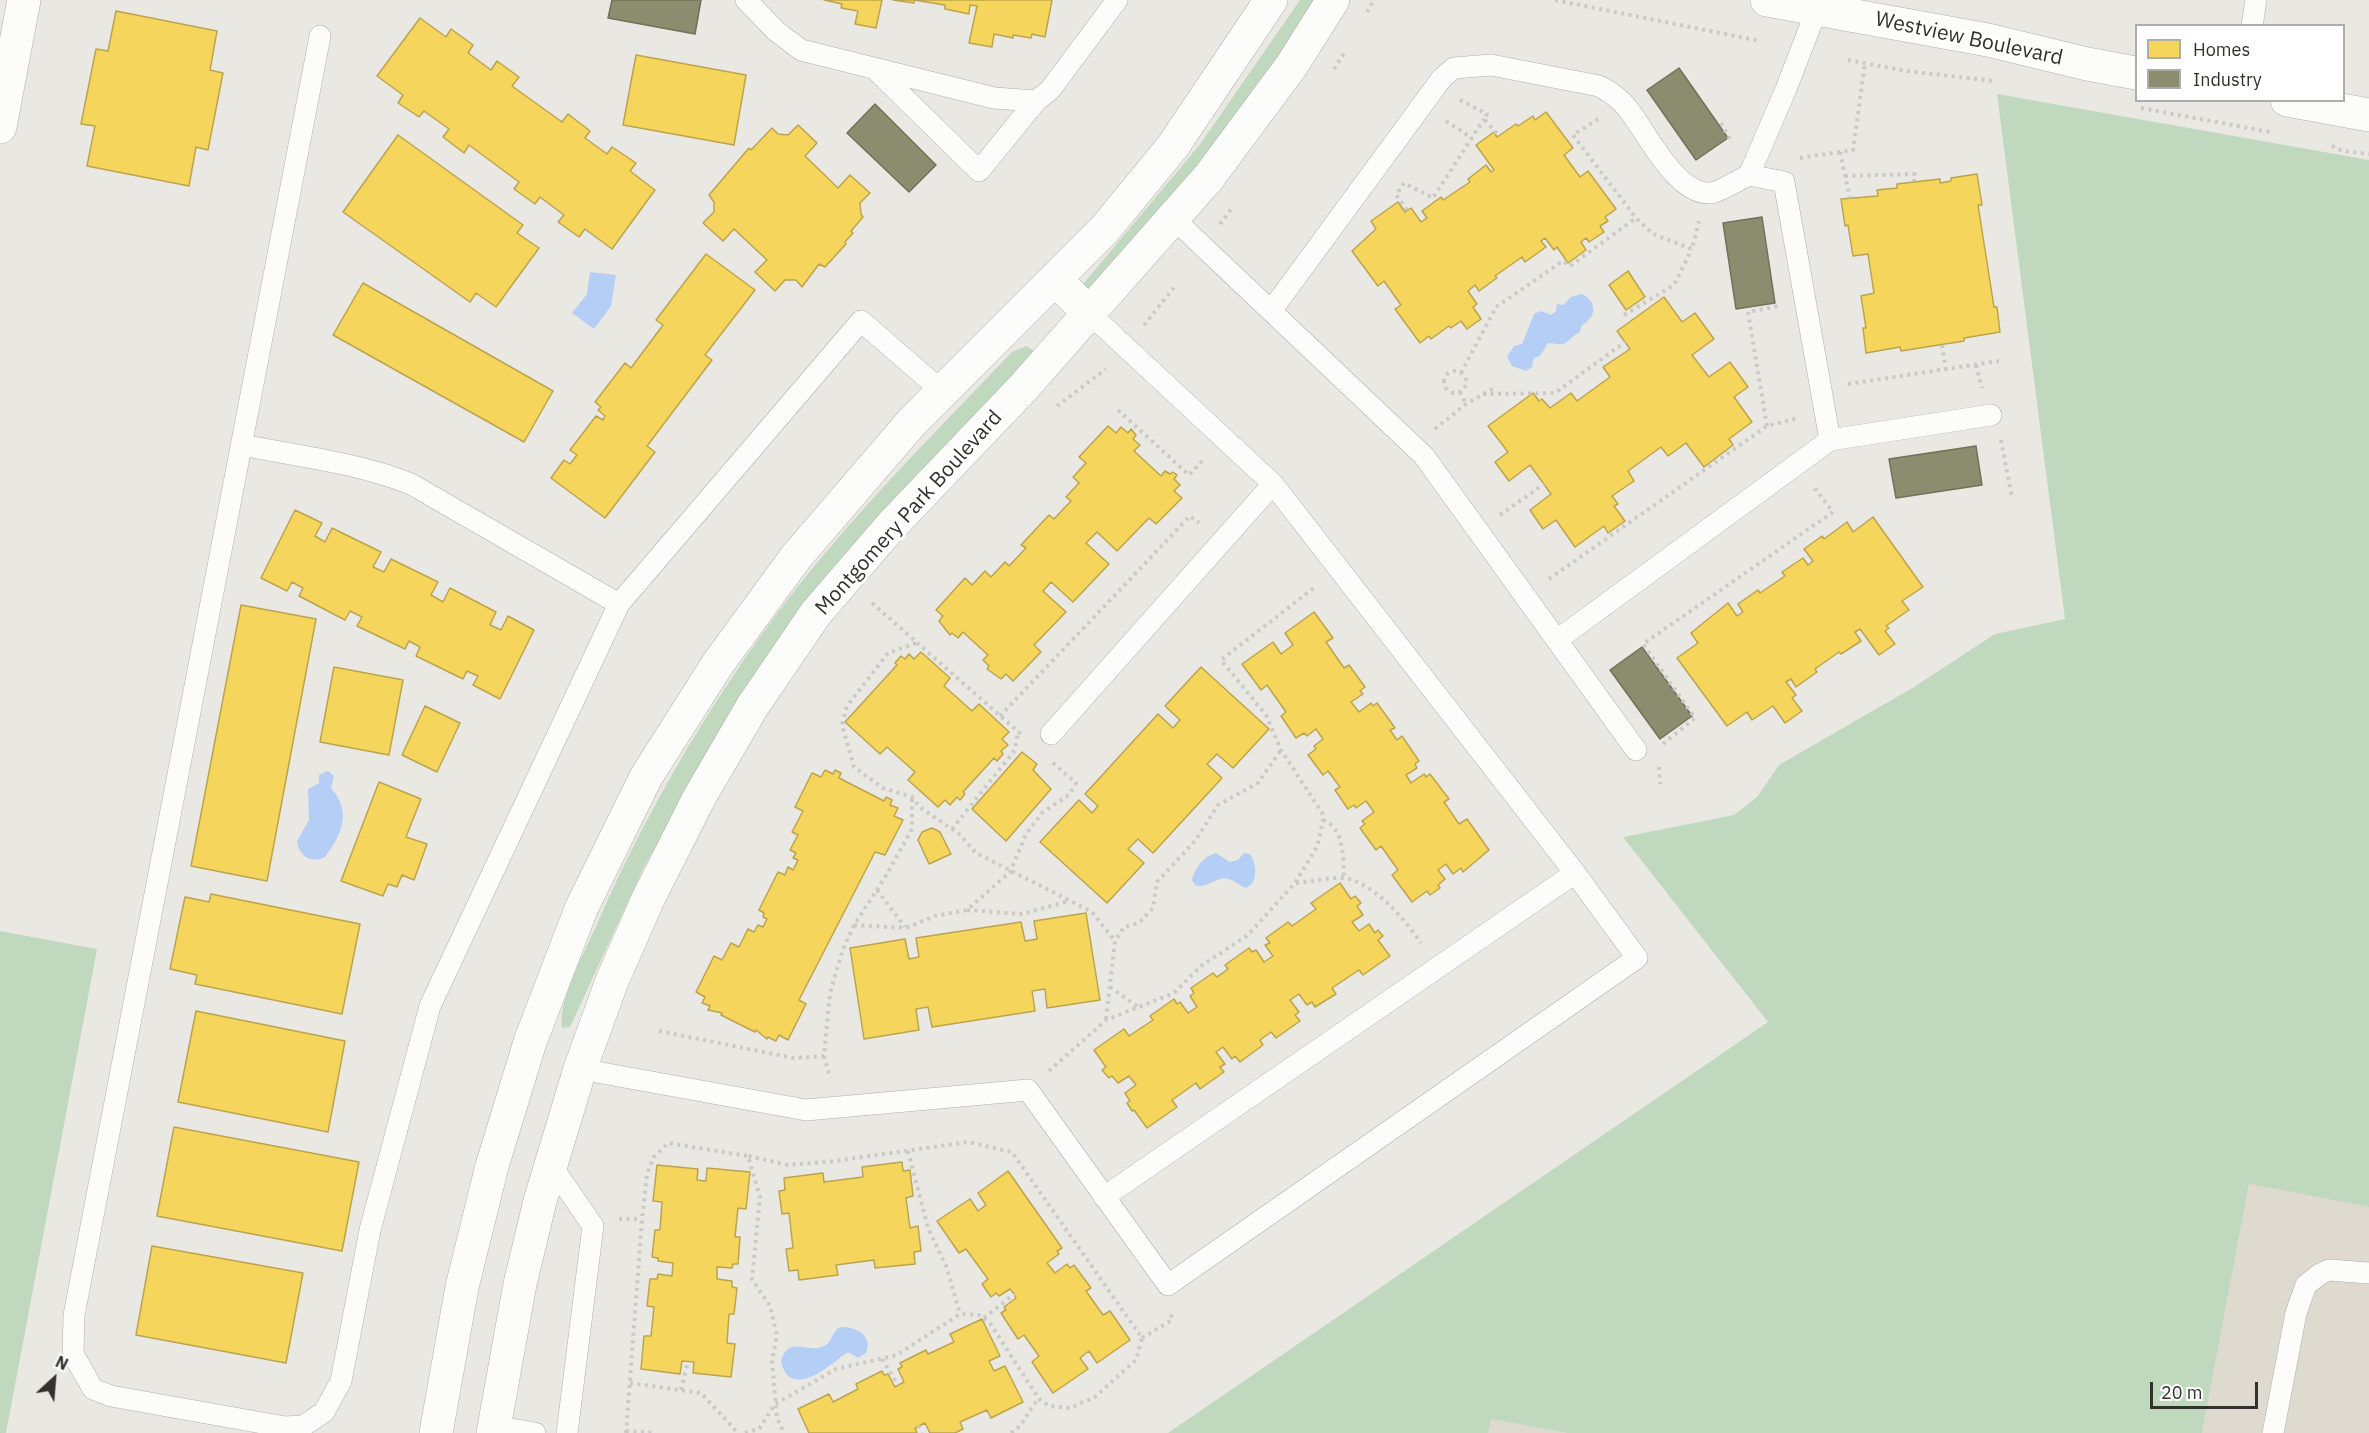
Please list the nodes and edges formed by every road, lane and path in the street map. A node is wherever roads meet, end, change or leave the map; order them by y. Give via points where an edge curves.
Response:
1 (24, 0) edge
2 (746, 0) edge
3 (1117, 0) edge
4 (1271, 0) edge
5 (1333, 0) edge
6 (1556, 0) edge
7 (1767, 0) edge
8 (2256, 0) edge
9 (1817, 9) junction
10 (2252, 24) edge
11 (320, 36) dead end
12 (1761, 41) dead end
13 (1865, 63) dead end
14 (877, 70) junction
15 (2135, 73) edge
16 (1467, 96) dead end
17 (1036, 101) junction
18 (2298, 102) edge
19 (1593, 109) dead end
20 (2369, 115) edge
21 (1484, 119) junction
22 (0, 128) edge
23 (1499, 136) dead end
24 (1840, 152) junction
25 (1794, 159) dead end
26 (1749, 175) junction
27 (1845, 176) junction
28 (1914, 181) dead end
29 (1850, 198) dead end
30 (1407, 210) dead end
31 (1700, 215) dead end
32 (1173, 218) junction
33 (1636, 218) junction
34 (1692, 249) junction
35 (1055, 279) junction
36 (1176, 285) dead end
37 (1805, 301) junction
38 (1271, 311) junction
39 (1089, 313) junction
40 (1624, 315) dead end
41 (1142, 328) dead end
42 (1625, 342) dead end
43 (1942, 345) dead end
44 (1999, 361) dead end
45 (1113, 364) dead end
46 (1946, 370) junction
47 (1461, 373) junction
48 (1496, 387) dead end
49 (1821, 387) junction
50 (943, 392) junction
51 (1460, 392) junction
52 (1483, 394) junction
53 (1466, 404) junction
54 (1118, 410) dead end
55 (1051, 411) dead end
56 (1825, 412) junction
57 (1991, 415) dead end
58 (1767, 426) junction
59 (1830, 440) junction
60 (242, 445) junction
61 (1413, 446) junction
62 (1210, 453) dead end
63 (1796, 464) junction
64 (1273, 484) junction
65 (1544, 484) dead end
66 (1203, 527) dead end
67 (1478, 530) junction
68 (1335, 564) junction
69 (880, 594) dead end
70 (1525, 596) junction
71 (872, 603) junction
72 (619, 604) junction
73 (865, 612) dead end
74 (1557, 640) junction
75 (916, 643) junction
76 (1000, 716) junction
77 (1018, 732) junction
78 (1051, 734) dead end
79 (1025, 738) dead end
80 (1647, 749) joint
81 (1281, 750) junction
82 (1046, 757) dead end
83 (1658, 757) dead end
84 (1660, 784) dead end
85 (912, 797) junction
86 (1323, 820) junction
87 (952, 829) junction
88 (1010, 872) junction
89 (1575, 873) junction
90 (1344, 878) junction
91 (1295, 883) junction
92 (877, 890) junction
93 (1070, 901) junction
94 (967, 910) junction
95 (854, 925) junction
96 (906, 928) junction
97 (1115, 941) junction
98 (1438, 968) junction
99 (1110, 987) junction
100 (1137, 1007) junction
101 (1106, 1020) junction
102 (659, 1031) dead end
103 (580, 1069) junction
104 (1028, 1090) junction
105 (908, 1151) junction
106 (748, 1156) junction
107 (551, 1165) junction
108 (1104, 1197) junction
109 (2369, 1273) edge
110 (1014, 1294) dead end
111 (960, 1314) junction
112 (984, 1318) junction
113 (882, 1359) junction
114 (688, 1361) dead end
115 (630, 1383) junction
116 (898, 1384) dead end
117 (681, 1390) junction
118 (1040, 1399) junction
119 (775, 1404) junction
120 (918, 1426) dead end
121 (494, 1430) edge
122 (626, 1432) edge
123 (436, 1433) edge
124 (535, 1433) edge
125 (567, 1433) edge
126 (655, 1433) edge
127 (738, 1433) edge
128 (745, 1433) edge
129 (784, 1433) edge
130 (922, 1433) edge
131 (1011, 1433) edge
132 (2273, 1433) edge

1 - 22 street
2 - 14 lane via 801,50
3 - 17 lane via 1050,90
4 - 35 street via 1173,146 1105,229
5 - 32 street, Montgomery Park Boulevard via 1285,74 1209,177
6 - 12 path
7 - 9 street, Westview Boulevard
8 - 10 lane
9 - 15 street, Westview Boulevard via 1988,40
9 - 26 lane
11 - 60 lane
13 - 24 path via 1853,150
14 - 17 lane via 994,98
14 - 17 lane via 979,171
16 - 21 path via 1457,98 1487,114
18 - 20 street
19 - 33 path via 1599,118 1573,135
21 - 23 path
21 - 30 path via 1433,198 1404,183 1396,195
24 - 25 path
24 - 27 path
26 - 37 lane via 1784,182
26 - 38 lane via 1711,193 1694,188 1671,172 1628,108 1599,86 1491,65 1454,68 1442,78
27 - 28 path via 1915,174
27 - 29 path
31 - 34 path
32 - 38 lane
32 - 39 street, Montgomery Park Boulevard
33 - 34 path via 1653,234
33 - 47 path via 1570,266 1563,261 1496,307
34 - 40 path via 1674,285
35 - 39 street
35 - 50 street
36 - 41 path
37 - 49 lane
37 - 58 path via 1748,312
38 - 61 lane
39 - 64 lane
39 - 103 street, Montgomery Park Boulevard via 824,604 752,707 699,798 648,899
42 - 52 path via 1554,393
43 - 46 path
44 - 46 path
45 - 55 path
46 - 49 path
47 - 51 path via 1466,387
47 - 51 path via 1446,375 1444,382 1446,390
48 - 52 path
49 - 56 lane
50 - 72 lane via 861,321
50 - 123 street via 912,422 796,557 717,665 646,777 581,909 531,1042 492,1166 462,1287
51 - 53 path
52 - 53 path
53 - 61 path
54 - 62 path via 1189,475
56 - 58 path
56 - 59 lane
57 - 59 lane
58 - 70 path
59 - 63 lane
60 - 72 lane via 362,469 411,484
60 - 72 lane via 74,1315 73,1354 93,1389 111,1396 285,1427 303,1426 324,1412 341,1381 370,1230 430,1006
61 - 67 lane
63 - 74 lane
63 - 80 path via 1833,512 1643,644 1695,718
64 - 68 lane
64 - 78 lane
65 - 67 path
66 - 76 path via 1190,516
67 - 70 lane
68 - 81 path via 1312,590 1221,660 1266,715
68 - 89 lane
69 - 71 path
70 - 74 lane
71 - 73 path
71 - 75 path
74 - 80 lane
75 - 76 path
75 - 85 path via 888,653 847,706 842,725 854,767 883,788
76 - 77 path
77 - 79 path
77 - 87 path via 1015,750
81 - 86 path
81 - 97 path via 1258,783 1218,805 1195,841 1157,882 1153,908 1139,922 1124,927
82 - 88 path via 1076,783 1070,795 1043,812 1026,834
83 - 84 path
85 - 87 path
85 - 92 path via 912,829
86 - 90 path via 1341,841
86 - 91 path via 1317,847
87 - 88 path via 976,853
88 - 93 path
88 - 94 path
89 - 98 lane
89 - 108 lane via 1637,958 1168,1285
90 - 91 path
90 - 98 path via 1370,887 1411,930
91 - 100 path via 1248,935 1202,966 1174,993
92 - 95 path
92 - 96 path
93 - 94 path via 1023,914
93 - 97 path via 1092,912
94 - 96 path via 935,916
95 - 96 path
95 - 102 path via 830,993 824,1056 794,1058
97 - 99 path
98 - 108 lane
99 - 100 path
99 - 101 path
100 - 101 path
101 - 104 path
103 - 104 lane via 806,1110
103 - 107 street, Montgomery Park Boulevard
104 - 108 lane
105 - 106 path via 788,1165
105 - 111 path via 928,1228 947,1268
105 - 118 path via 968,1142 1012,1152 1142,1338 1136,1360 1095,1396 1070,1408 1049,1406
106 - 115 path via 668,1143 654,1157 647,1174 642,1219
106 - 119 path via 760,1197 752,1279 770,1306 777,1335 772,1361
107 - 121 street, Montgomery Park Boulevard via 520,1284
107 - 125 lane via 593,1226
109 - 132 lane via 2329,1270 2306,1285 2296,1313
110 - 112 path
111 - 112 path
111 - 113 path via 897,1355
112 - 118 path
113 - 116 path
113 - 119 path via 836,1369
114 - 117 path
115 - 117 path
115 - 122 path
117 - 127 path via 701,1393
118 - 131 path
119 - 128 path via 759,1429
119 - 129 path
120 - 130 path
121 - 124 lane
122 - 126 path

